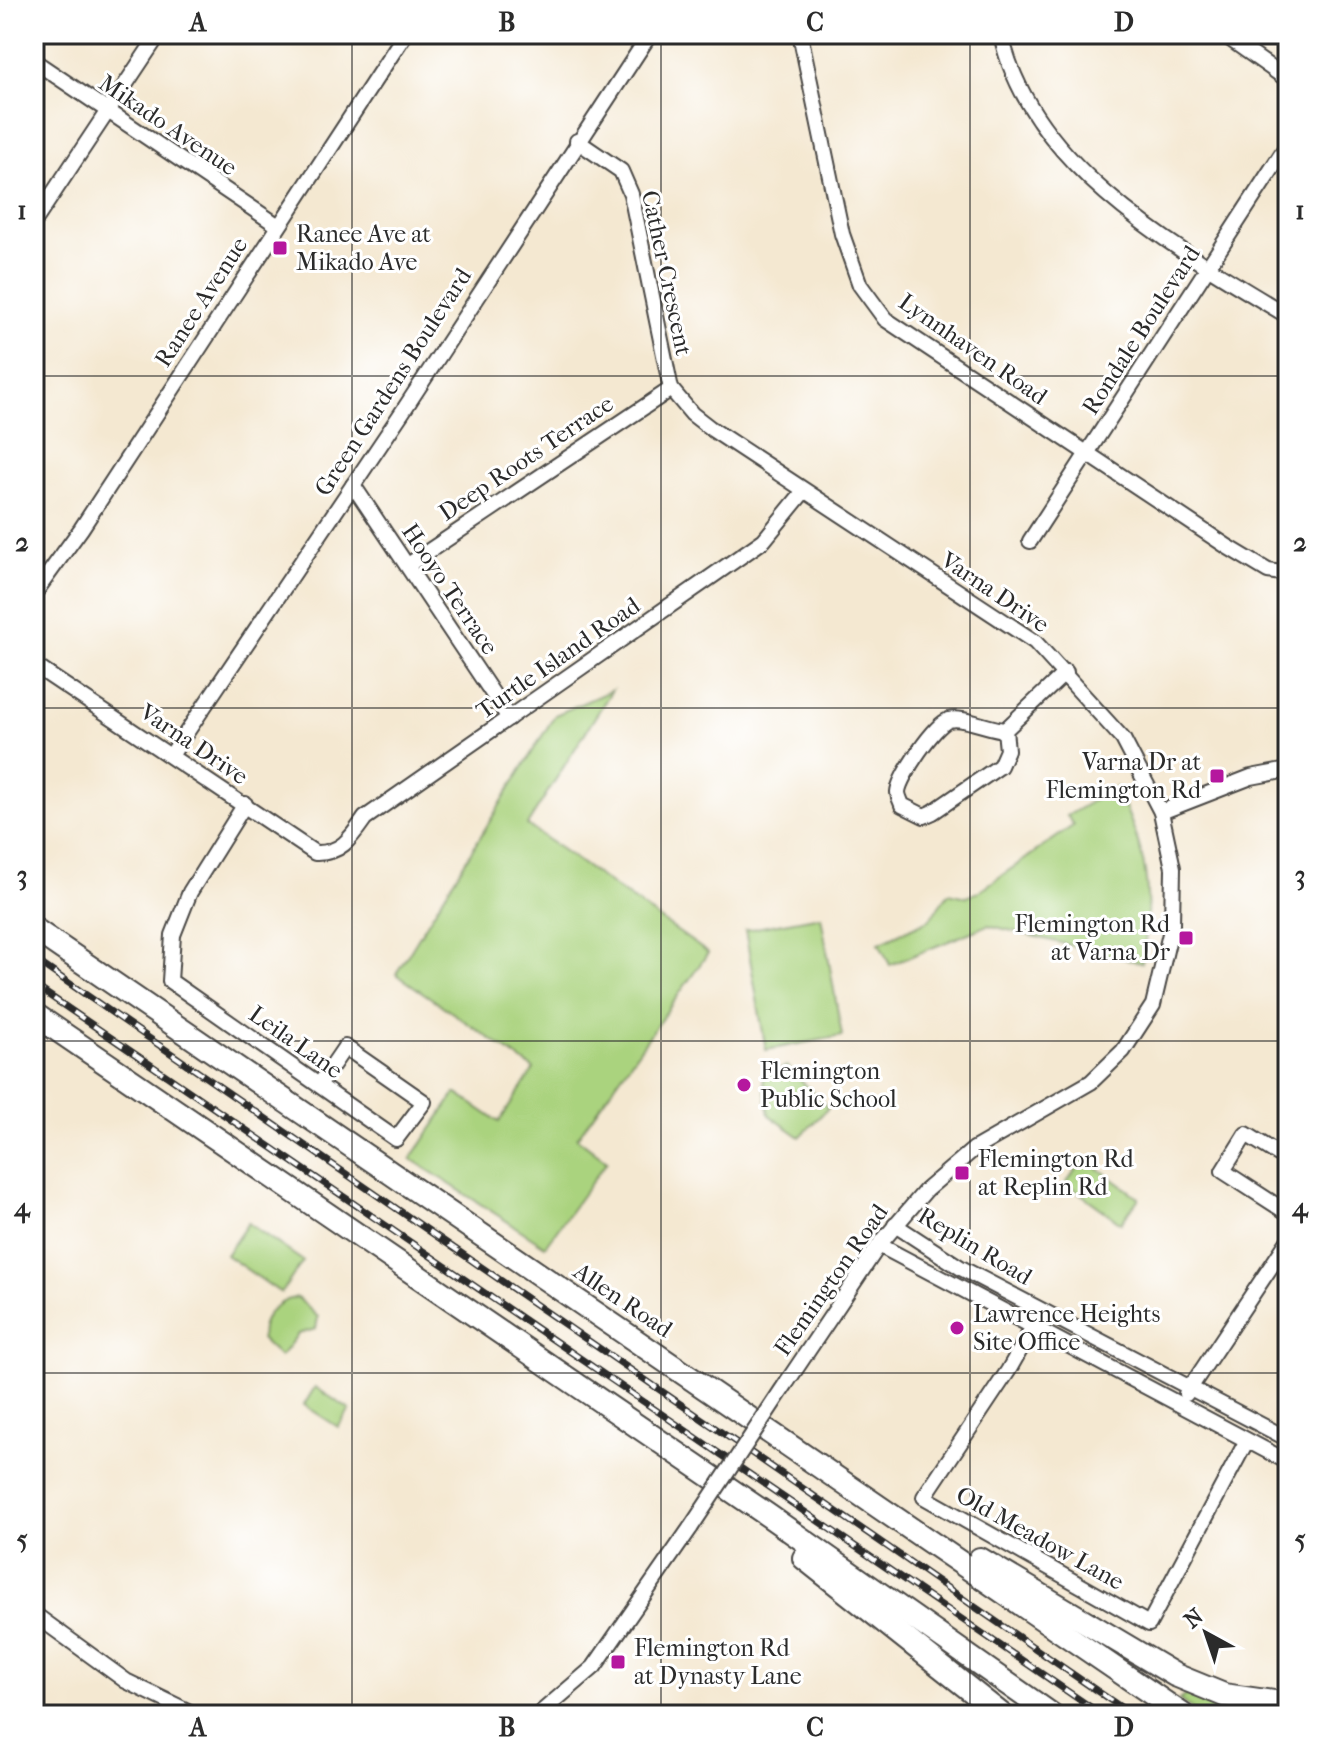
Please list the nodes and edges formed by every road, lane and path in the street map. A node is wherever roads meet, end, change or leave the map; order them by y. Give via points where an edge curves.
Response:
1 (159, 34) edge
2 (405, 34) edge
3 (650, 34) edge
4 (800, 34) edge
5 (1001, 34) edge
6 (1223, 34) edge
7 (34, 61) edge
8 (1288, 80) edge
9 (108, 111) junction
10 (577, 141) junction
11 (1288, 144) edge
12 (34, 222) edge
13 (277, 225) junction
14 (1208, 267) junction
15 (1288, 316) edge
16 (671, 389) junction
17 (1087, 453) junction
18 (353, 485) junction
19 (804, 491) junction
20 (1030, 541) dead end
21 (408, 565) junction
22 (1288, 574) edge
23 (34, 594) edge
24 (34, 665) edge
25 (1066, 672) junction
26 (509, 718) junction
27 (1005, 730) junction
28 (172, 754) junction
29 (1288, 770) edge
30 (245, 804) junction
31 (1161, 812) junction
32 (331, 853) joint
33 (34, 929) edge
34 (34, 1014) edge
35 (319, 1085) junction
36 (1288, 1160) edge
37 (1288, 1213) edge
38 (895, 1225) junction
39 (1288, 1241) edge
40 (879, 1245) junction
41 (1042, 1311) junction
42 (1034, 1327) junction
43 (1190, 1387) junction
44 (1179, 1405) junction
45 (1288, 1439) edge
46 (1246, 1442) junction
47 (806, 1457) junction
48 (1288, 1462) edge
49 (769, 1516) junction
50 (34, 1614) edge
51 (1288, 1704) edge
52 (196, 1715) edge
53 (538, 1715) edge
54 (1002, 1715) edge
55 (1052, 1715) edge
56 (1183, 1715) edge

1 - 9 street
2 - 13 street, Ranee Avenue
3 - 10 street, Green Gardens Boulevard
4 - 17 street, Lynnhaven Road via 842,234 860,285 885,319
5 - 14 street via 1006,60 1044,130 1089,179
6 - 8 street
7 - 9 street, Mikado Avenue
9 - 12 street
9 - 13 street, Mikado Avenue
10 - 16 street, Cather Crescent via 621,171 631,194
10 - 18 street, Green Gardens Boulevard
11 - 14 street, Rondale Boulevard
13 - 23 street, Ranee Avenue
14 - 15 street
14 - 17 street, Rondale Boulevard
16 - 19 street, Varna Drive via 692,414
16 - 21 street, Deep Roots Terrace
17 - 20 street, Rondale Boulevard
17 - 22 street, Lynnhaven Road via 1228,547 1268,571
18 - 21 street, Hooyo Terrace
18 - 28 street, Green Gardens Boulevard
19 - 25 street, Varna Drive via 1035,642
19 - 26 street, Turtle Island Road via 764,540
21 - 26 street, Hooyo Terrace
24 - 28 street, Varna Drive
25 - 27 street
25 - 31 street, Varna Drive via 1123,739
26 - 32 street, Turtle Island Road via 365,818 350,841
27 - 27 street via 982,728 961,718 938,726 908,769 898,792 902,805 924,816 1000,766 1007,750
28 - 30 street, Varna Drive
29 - 31 street via 1251,777
30 - 32 street, Varna Drive via 315,853
30 - 35 street, Leila Lane via 190,892 173,935 170,981
31 - 38 street, Flemington Road via 1173,868 1172,925 1153,1005 1123,1051 1091,1082 974,1149
33 - 47 highway, Allen Road
34 - 49 highway
35 - 35 street, Leila Lane via 396,1139 424,1102 345,1047
36 - 37 street via 1246,1134 1223,1171
38 - 40 street, Flemington Road
38 - 41 street, Replin Road
39 - 43 street
40 - 42 street, Replin Road
40 - 53 street, Flemington Road, bridge via 594,1667
41 - 42 street, Old Meadow Lane
41 - 43 street, Replin Road
42 - 44 street, Replin Road
42 - 46 street, Old Meadow Lane via 924,1497 1149,1624
43 - 44 street
43 - 45 street, Replin Road
44 - 46 street, Replin Road
46 - 48 street, Replin Road
47 - 51 highway via 1175,1675 1224,1695
47 - 56 highway, Allen Road
49 - 54 highway via 775,1535
49 - 55 highway
50 - 52 street via 126,1681

